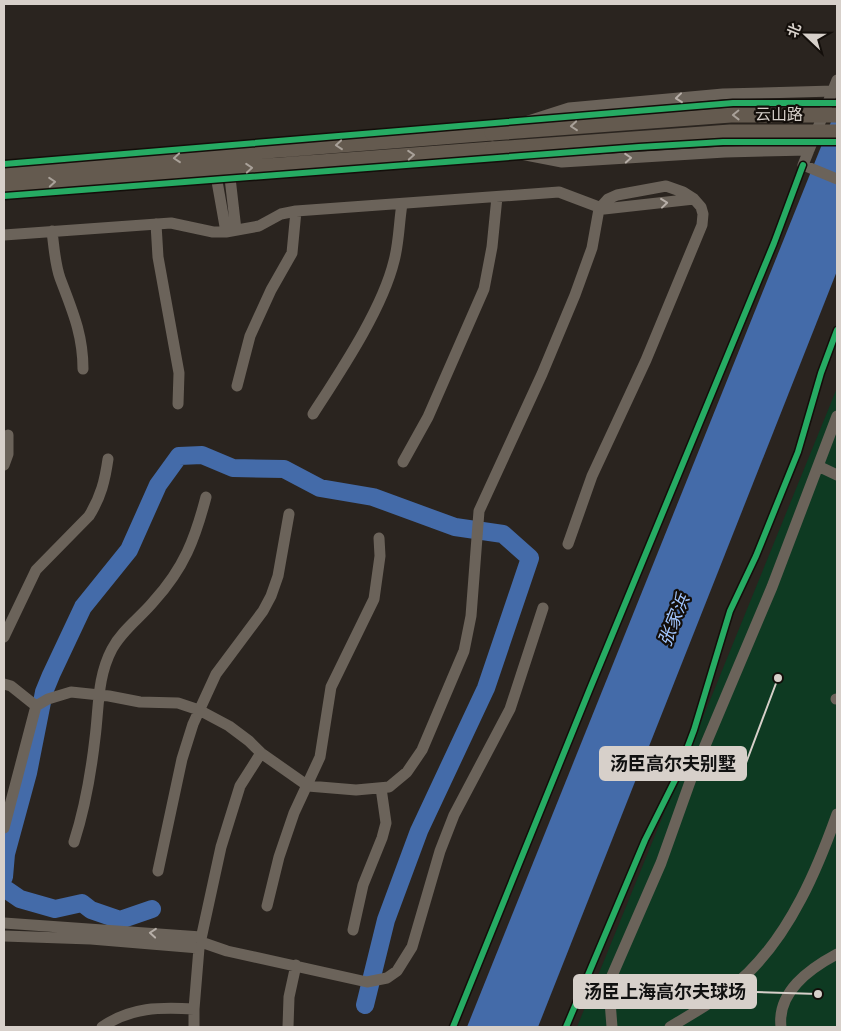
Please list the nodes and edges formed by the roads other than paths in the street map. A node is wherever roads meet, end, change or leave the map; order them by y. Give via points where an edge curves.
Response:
1 (835, 86) edge
2 (837, 115) edge
3 (837, 132) edge
4 (492, 133) junction
5 (493, 149) junction
6 (809, 150) junction
7 (222, 170) junction
8 (4, 172) edge
9 (837, 179) edge
10 (4, 186) edge
11 (497, 197) junction
12 (694, 199) junction
13 (402, 204) junction
14 (599, 209) junction
15 (296, 211) junction
16 (156, 224) junction
17 (231, 231) junction
18 (52, 232) junction
19 (4, 236) edge
20 (83, 369) dead end
21 (237, 386) dead end
22 (178, 404) dead end
23 (312, 414) dead end
24 (837, 416) edge
25 (8, 435) dead end
26 (108, 459) dead end
27 (402, 462) dead end
28 (4, 465) edge
29 (818, 466) junction
30 (837, 475) edge
31 (206, 497) dead end
32 (289, 514) dead end
33 (379, 538) dead end
34 (568, 544) dead end
35 (543, 608) dead end
36 (4, 637) edge
37 (4, 684) edge
38 (98, 694) junction
39 (41, 703) junction
40 (199, 710) junction
41 (261, 753) junction
42 (308, 786) junction
43 (381, 788) junction
44 (7, 802) edge
45 (837, 814) edge
46 (4, 828) edge
47 (74, 842) dead end
48 (158, 871) dead end
49 (267, 906) dead end
50 (4, 922) edge
51 (352, 930) dead end
52 (92, 934) junction
53 (4, 936) edge
54 (200, 943) junction
55 (837, 954) edge
56 (296, 965) junction
57 (194, 1009) junction
58 (102, 1027) edge
59 (194, 1027) edge
60 (288, 1027) edge
61 (612, 1027) edge
62 (670, 1027) edge
63 (781, 1027) edge

1 -> 4 street via 569,108
1 - 6 street
2 -> 4 main road, 云山路, bridge via 731,115
3 - 5 main road, 云山路, bridge via 730,132
4 -> 8 main road, 云山路
5 -> 6 street via 562,162
7 -> 5 main road, 云山路
6 - 9 street via 808,167
10 -> 7 main road, 云山路
7 - 17 street
11 - 13 street
11 - 14 street via 559,192
11 - 27 street via 484,289 428,417
14 -> 12 street
12 - 14 street via 666,186 608,198
12 - 34 street via 703,214 698,237 642,370 592,476
13 - 15 street
13 - 23 street via 394,262 374,312
14 - 43 street via 592,248 575,295 479,511 472,606 464,651 422,750 407,772 389,787
15 - 17 street via 281,214 259,226
15 - 21 street via 292,253 270,290 250,336
16 - 17 street via 171,223 213,232
16 - 18 street
16 - 22 street via 158,257 179,373
18 - 19 street
18 - 20 street via 60,276 83,346
24 - 29 street
25 - 28 street via 8,454
26 - 36 street via 102,493 96,506 36,570
29 - 30 street
29 - 61 street via 769,594 691,779 661,863 612,978
31 - 38 street via 198,529 182,565 112,649
32 - 40 street via 278,576 271,596 216,674
33 - 42 street via 374,599 331,687 324,738
35 - 56 street via 510,708 454,815 440,851 406,961 398,971 378,981 367,982
37 - 39 street
38 - 39 street via 71,692
38 - 40 street via 140,702 178,703
38 - 47 street via 88,782
39 - 44 street
40 - 41 street via 229,726
40 - 48 street via 182,759
41 - 42 street
41 - 54 street via 240,786 230,813
42 - 43 street via 356,790
42 - 49 street via 300,798 286,838
43 - 51 street via 386,822 363,885
44 - 46 street
45 - 62 street via 824,851 774,942 748,972 709,1004
50 - 52 street
52 - 53 street
52 - 54 street
54 - 56 street
54 - 57 street
55 - 63 street via 818,964 791,990 782,1007
56 - 60 street via 289,997
57 - 58 street via 162,1007 137,1010 114,1018
57 - 59 street

